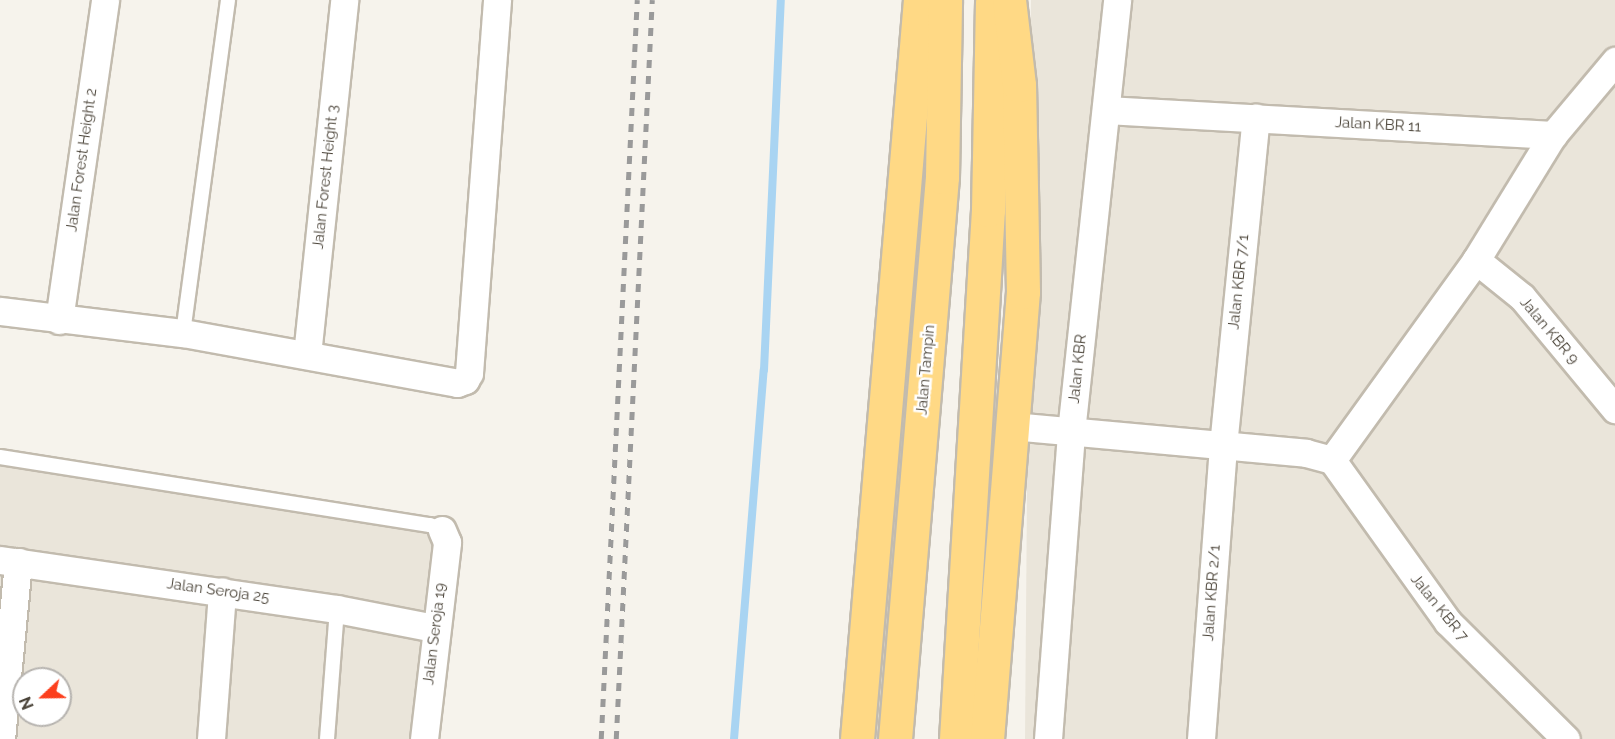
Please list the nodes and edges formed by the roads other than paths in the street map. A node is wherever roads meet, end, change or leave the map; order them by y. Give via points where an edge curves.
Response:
1 (105, 0) edge
2 (228, 0) edge
3 (344, 0) edge
4 (497, 0) edge
5 (920, 0) edge
6 (945, 0) edge
7 (992, 0) edge
8 (1009, 0) edge
9 (1117, 0) edge
10 (1615, 60) edge
11 (1106, 110) junction
12 (1256, 118) junction
13 (1552, 135) junction
14 (1476, 260) junction
15 (0, 311) edge
16 (59, 320) junction
17 (183, 333) junction
18 (307, 355) junction
19 (1615, 410) edge
20 (1012, 426) junction
21 (1071, 432) junction
22 (1223, 446) junction
23 (0, 457) edge
24 (1332, 460) junction
25 (442, 530) joint
26 (9, 561) edge
27 (222, 591) junction
28 (337, 609) junction
29 (435, 628) junction
30 (1, 739) edge
31 (212, 739) edge
32 (327, 739) edge
33 (424, 739) edge
34 (857, 739) edge
35 (895, 739) edge
36 (956, 739) edge
37 (987, 739) edge
38 (1048, 739) edge
39 (1201, 739) edge
40 (1566, 739) edge

1 - 16 street, Jalan Forest Height 2
2 - 17 lane
3 - 18 street, Jalan Forest Height 3
4 - 18 street via 467,377 457,383
5 - 34 highway
6 - 35 highway, Jalan Tampin via 942,177
7 - 36 highway via 987,210
8 - 20 highway via 1019,85 1023,292
9 - 11 street, Jalan KBR
10 - 13 street
11 - 12 street, Jalan KBR 11
11 - 21 street, Jalan KBR
12 - 13 street, Jalan KBR 11
12 - 22 street, Jalan KBR 7/1
13 - 14 street
14 - 19 street, Jalan KBR 9 via 1522,297
14 - 24 street
15 - 16 street
16 - 17 street
17 - 18 street
20 - 21 street
20 - 37 highway
21 - 22 street
21 - 38 street, Jalan KBR
22 - 24 street via 1306,453
22 - 39 street, Jalan KBR 2/1
23 - 25 lane
24 - 40 street, Jalan KBR 7 via 1448,622
25 - 29 street, Jalan Seroja 19 via 447,542
26 - 27 street, Jalan Seroja 25
26 - 30 street
27 - 28 street, Jalan Seroja 25
27 - 31 street
28 - 29 street, Jalan Seroja 25
28 - 32 lane
29 - 33 street, Jalan Seroja 19

